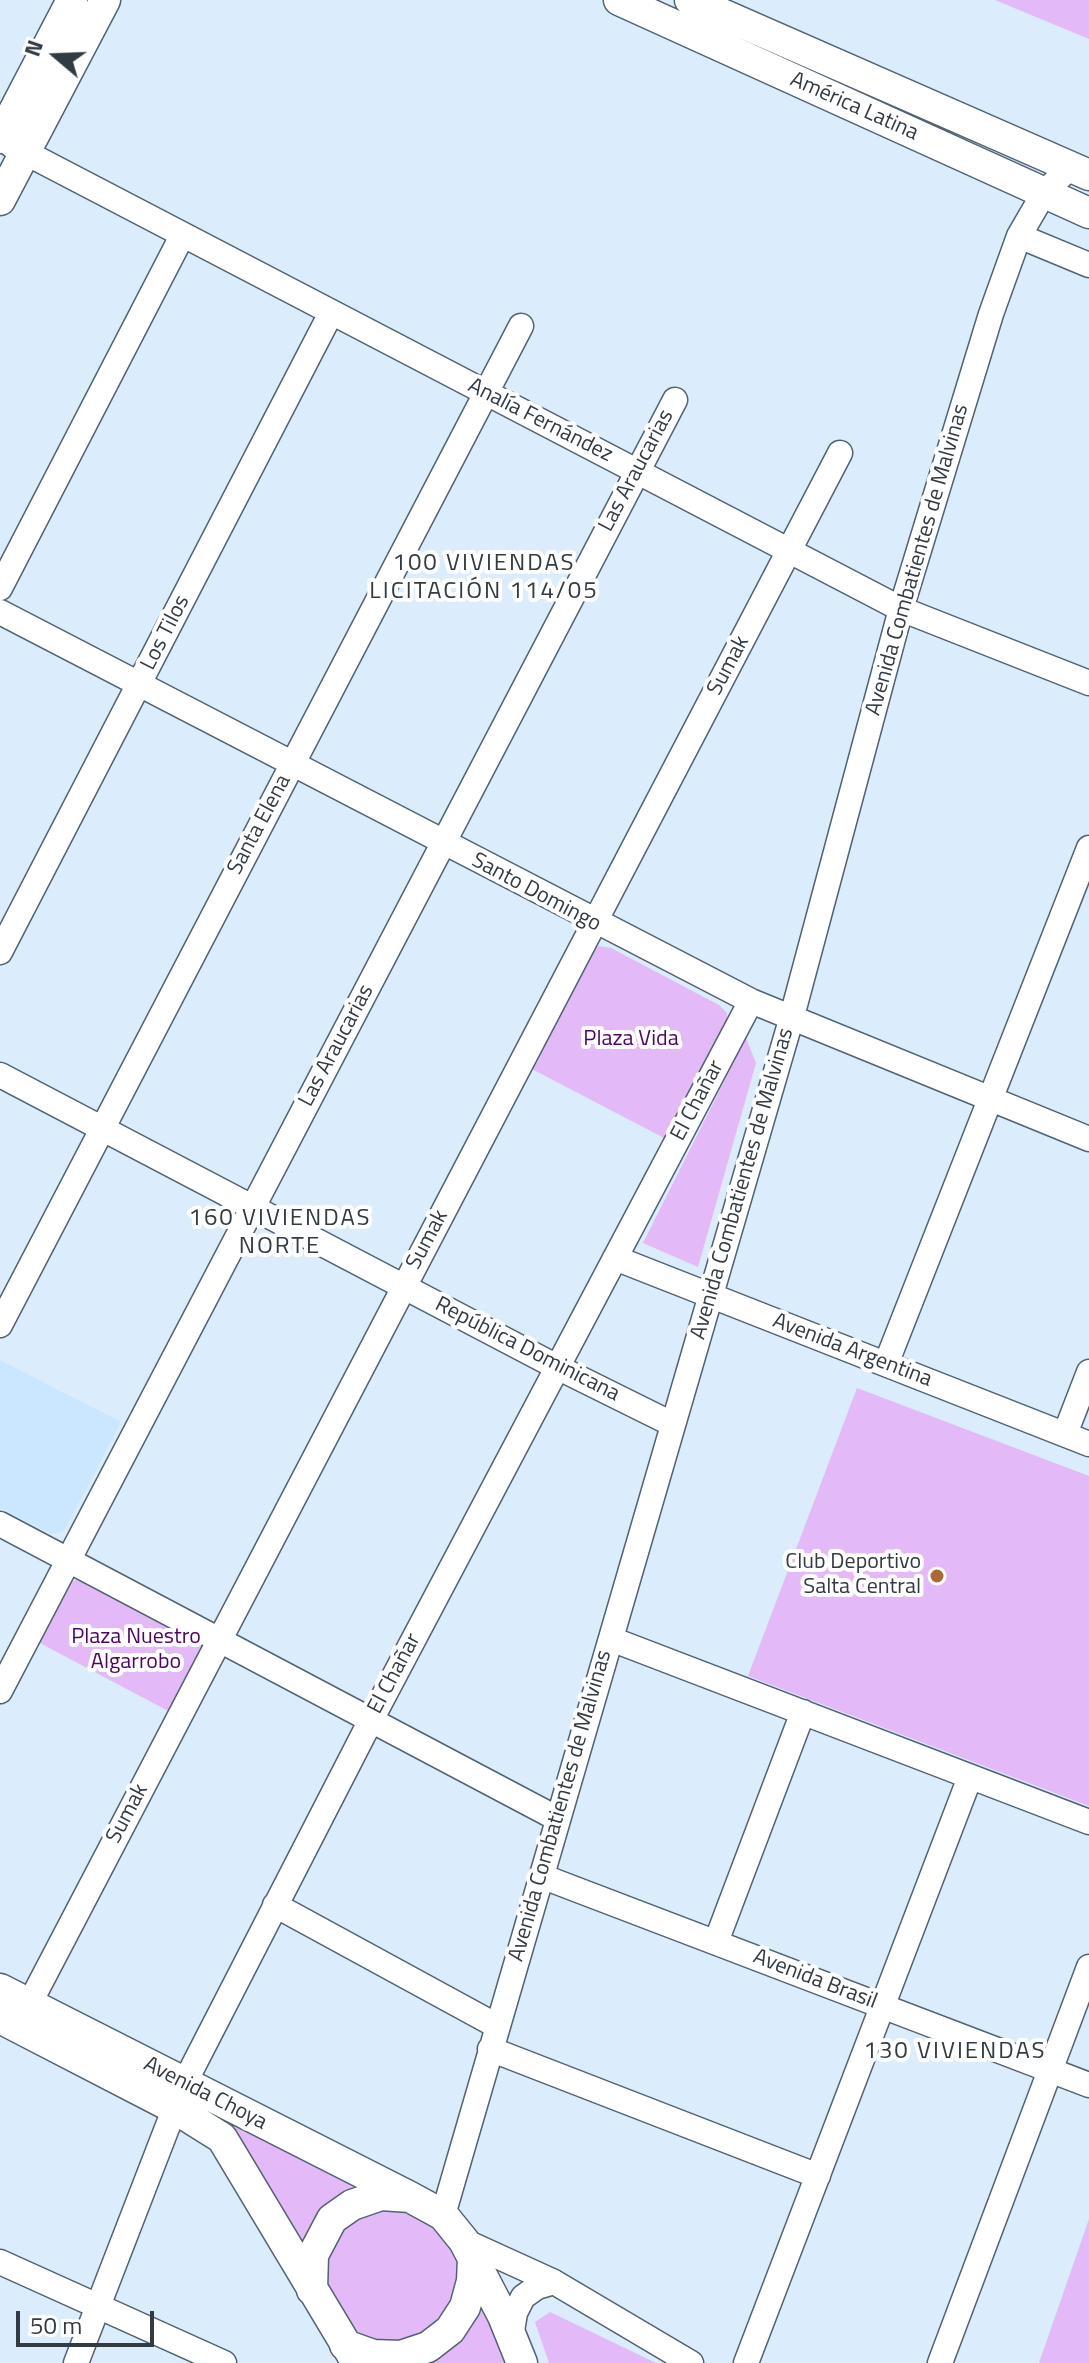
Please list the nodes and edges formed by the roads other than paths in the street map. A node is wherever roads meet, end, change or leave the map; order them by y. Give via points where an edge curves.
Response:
1 (72, 0) edge
2 (105, 0) edge
3 (619, 0) edge
4 (690, 0) edge
5 (6, 142) edge
6 (1080, 171) edge
7 (1044, 193) junction
8 (0, 200) edge
9 (1089, 213) edge
10 (182, 236) junction
11 (1019, 236) junction
12 (1089, 265) edge
13 (331, 313) junction
14 (521, 326) dead end
15 (486, 393) junction
16 (675, 400) dead end
17 (840, 453) dead end
18 (637, 472) junction
19 (789, 551) junction
20 (0, 588) edge
21 (901, 609) junction
22 (0, 612) edge
23 (1089, 683) edge
24 (139, 686) junction
25 (291, 765) junction
26 (443, 843) junction
27 (1089, 848) edge
28 (594, 923) junction
29 (0, 952) edge
30 (751, 1001) junction
31 (791, 1020) junction
32 (0, 1075) edge
33 (992, 1101) junction
34 (101, 1128) junction
35 (1089, 1139) edge
36 (253, 1207) junction
37 (615, 1258) junction
38 (403, 1286) junction
39 (711, 1296) junction
40 (0, 1325) edge
41 (886, 1364) junction
42 (557, 1367) junction
43 (1089, 1372) edge
44 (672, 1424) junction
45 (1065, 1434) junction
46 (1089, 1444) edge
47 (0, 1524) edge
48 (69, 1560) junction
49 (611, 1639) junction
50 (220, 1640) junction
51 (0, 1691) edge
52 (803, 1712) junction
53 (371, 1720) junction
54 (970, 1777) junction
55 (558, 1819) junction
56 (1089, 1822) edge
57 (541, 1876) junction
58 (275, 1905) junction
59 (716, 1942) junction
60 (1089, 1967) edge
61 (0, 1989) edge
62 (883, 2006) junction
63 (15, 2016) edge
64 (494, 2037) junction
65 (1050, 2070) junction
66 (1089, 2085) edge
67 (179, 2096) junction
68 (818, 2176) junction
69 (410, 2197) junction
70 (443, 2215) junction
71 (468, 2250) junction
72 (0, 2262) edge
73 (554, 2282) junction
74 (312, 2290) junction
75 (98, 2306) junction
76 (517, 2350) edge
77 (351, 2354) edge
78 (76, 2363) edge
79 (224, 2363) edge
80 (691, 2363) edge
81 (746, 2363) edge
82 (940, 2363) edge

1 - 5 main road
2 - 5 main road
3 - 7 main road, América Latina
4 - 6 main road, América Latina
5 - 8 main road
5 - 10 street, Analía Fernández
6 - 7 street, Avenida Combatientes de Malvinas
7 - 9 main road, América Latina
7 - 11 street, Avenida Combatientes de Malvinas
10 - 13 street, Analía Fernández
10 - 20 street
11 - 12 street
11 - 21 street, Avenida Combatientes de Malvinas
13 - 15 street, Analía Fernández
13 - 24 street, Los Tilos
14 - 15 street, Santa Elena
15 - 18 street, Analía Fernández
15 - 25 street, Santa Elena
16 - 18 street, Las Araucarias
17 - 19 street, Sumak
18 - 19 street, Analía Fernández
18 - 26 street, Las Araucarias
19 - 21 street, Analía Fernández
19 - 28 street, Sumak
21 - 23 street, Analía Fernández
21 - 31 street, Avenida Combatientes de Malvinas
22 - 24 street, Santo Domingo
24 - 25 street, Santo Domingo
24 - 29 street, Los Tilos
25 - 26 street, Santo Domingo
25 - 34 street, Santa Elena
26 - 28 street, Santo Domingo
26 - 36 street, Las Araucarias
27 - 33 street
28 - 30 street, Santo Domingo
28 - 38 street, Sumak
30 - 31 street, Santo Domingo
30 - 37 street, El Chañar
31 - 33 street, Santo Domingo
31 - 39 street, Avenida Combatientes de Malvinas
32 - 34 street, República Dominicana
33 - 35 street, Santo Domingo
33 - 41 street
34 - 36 street, República Dominicana
34 - 40 street, Santa Elena
36 - 38 street, República Dominicana
36 - 48 street, Las Araucarias
37 - 39 street, Avenida Argentina
37 - 42 street, El Chañar
38 - 42 street, República Dominicana
38 - 50 street, Sumak
39 - 41 street, Avenida Argentina
39 - 44 street, Avenida Combatientes de Malvinas
41 - 45 street, Avenida Argentina
42 - 44 street, República Dominicana
42 - 53 street, El Chañar
43 - 45 street
44 - 49 street, Avenida Combatientes de Malvinas
45 - 46 street, Avenida Argentina
47 - 48 street
48 - 50 street
48 - 51 street, Las Araucarias
49 - 52 street
49 - 55 street, Avenida Combatientes de Malvinas
50 - 53 street
50 - 63 street, Sumak
52 - 54 street
52 - 59 street
53 - 55 street
53 - 58 street, El Chañar
54 - 56 street
54 - 62 street
55 - 57 street, Avenida Combatientes de Malvinas
57 - 59 street, Avenida Brasil
57 - 64 street, Avenida Combatientes de Malvinas
58 - 64 street
58 - 67 street, El Chañar
59 - 62 street, Avenida Brasil
60 - 65 street
61 - 63 main road, Avenida Choya
62 - 65 street, Avenida Brasil
62 - 68 street
63 - 67 main road, Avenida Choya
64 - 68 street
64 - 70 street, Avenida Combatientes de Malvinas
65 - 66 street, Avenida Brasil
65 - 82 street
67 - 69 main road, Avenida Choya
67 - 74 main road, Avenida Choya via 232,2149
67 - 75 street, El Chañar
68 - 81 street
69 - 70 main road
69 - 74 main road via 381,2195 332,2219 313,2255
70 - 71 main road
71 - 73 street
71 - 76 main road
71 - 77 main road via 472,2281 465,2307 450,2330 428,2347 401,2356
72 - 75 street
73 - 76 street via 523,2297 515,2313
73 - 80 street
74 - 77 main road
75 - 78 street, El Chañar
75 - 79 street

